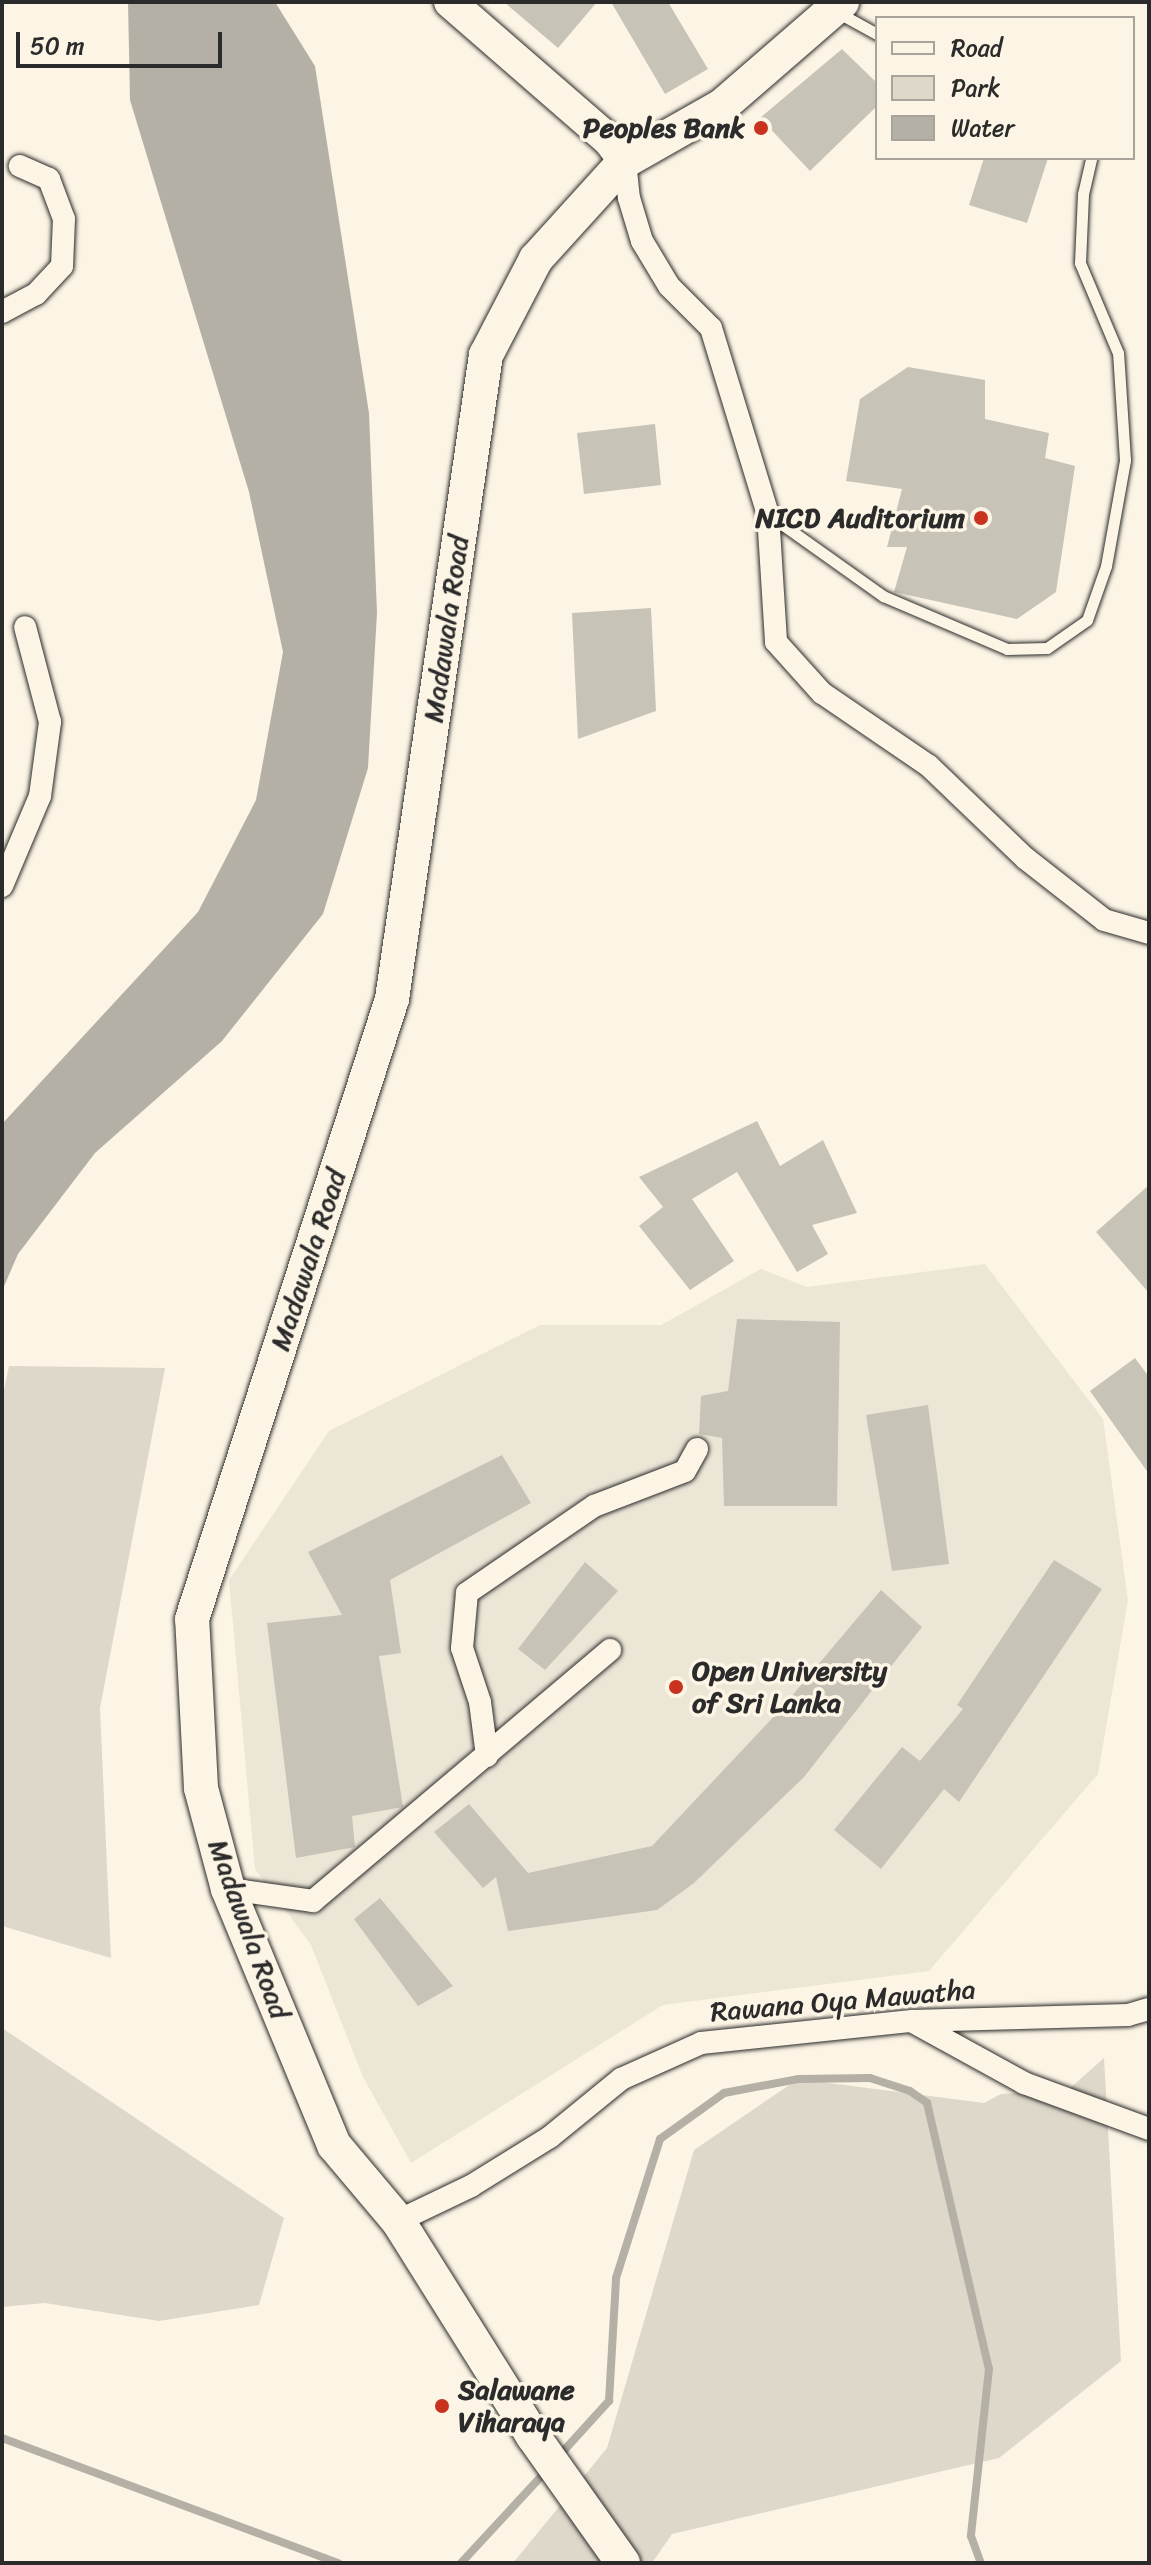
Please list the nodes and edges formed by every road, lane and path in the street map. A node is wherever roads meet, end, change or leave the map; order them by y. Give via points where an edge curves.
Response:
1 (450, 2) edge
2 (839, 7) edge
3 (875, 33) edge
4 (1091, 160) edge
5 (625, 161) junction
6 (20, 166) dead end
7 (2, 312) edge
8 (768, 514) junction
9 (25, 627) dead end
10 (2, 886) edge
11 (1149, 933) edge
12 (697, 1449) dead end
13 (610, 1650) dead end
14 (487, 1756) junction
15 (228, 1889) junction
16 (1149, 2009) edge
17 (912, 2021) junction
18 (1149, 2129) edge
19 (398, 2221) junction
20 (623, 2563) edge

1 - 5 main road via 609,140
2 - 3 lane
2 - 5 main road, Madawala Road via 722,106
4 - 8 lane via 1083,194 1080,263 1118,353 1125,460 1106,566 1087,620 1047,648 1007,649 883,596
5 - 8 street via 642,241 669,286 711,328
5 - 15 main road, Madawala Road via 536,259 486,355 392,999 192,1619 201,1788
6 - 7 street via 49,179 64,219 62,266 36,294
8 - 11 street via 776,642 822,693 929,766 1025,858 1104,920
9 - 10 street via 50,722 40,796
12 - 14 street via 685,1471 594,1506 467,1593 462,1648 480,1702
13 - 14 street
14 - 15 street via 313,1901
15 - 19 main road, Madawala Road via 334,2145
16 - 17 street, Rawana Oya Mawatha via 1128,2015
17 - 18 street via 1024,2083
17 - 19 street, Rawana Oya Mawatha via 701,2043 621,2079 550,2137 471,2186
19 - 20 main road, Madawala Road via 533,2436

